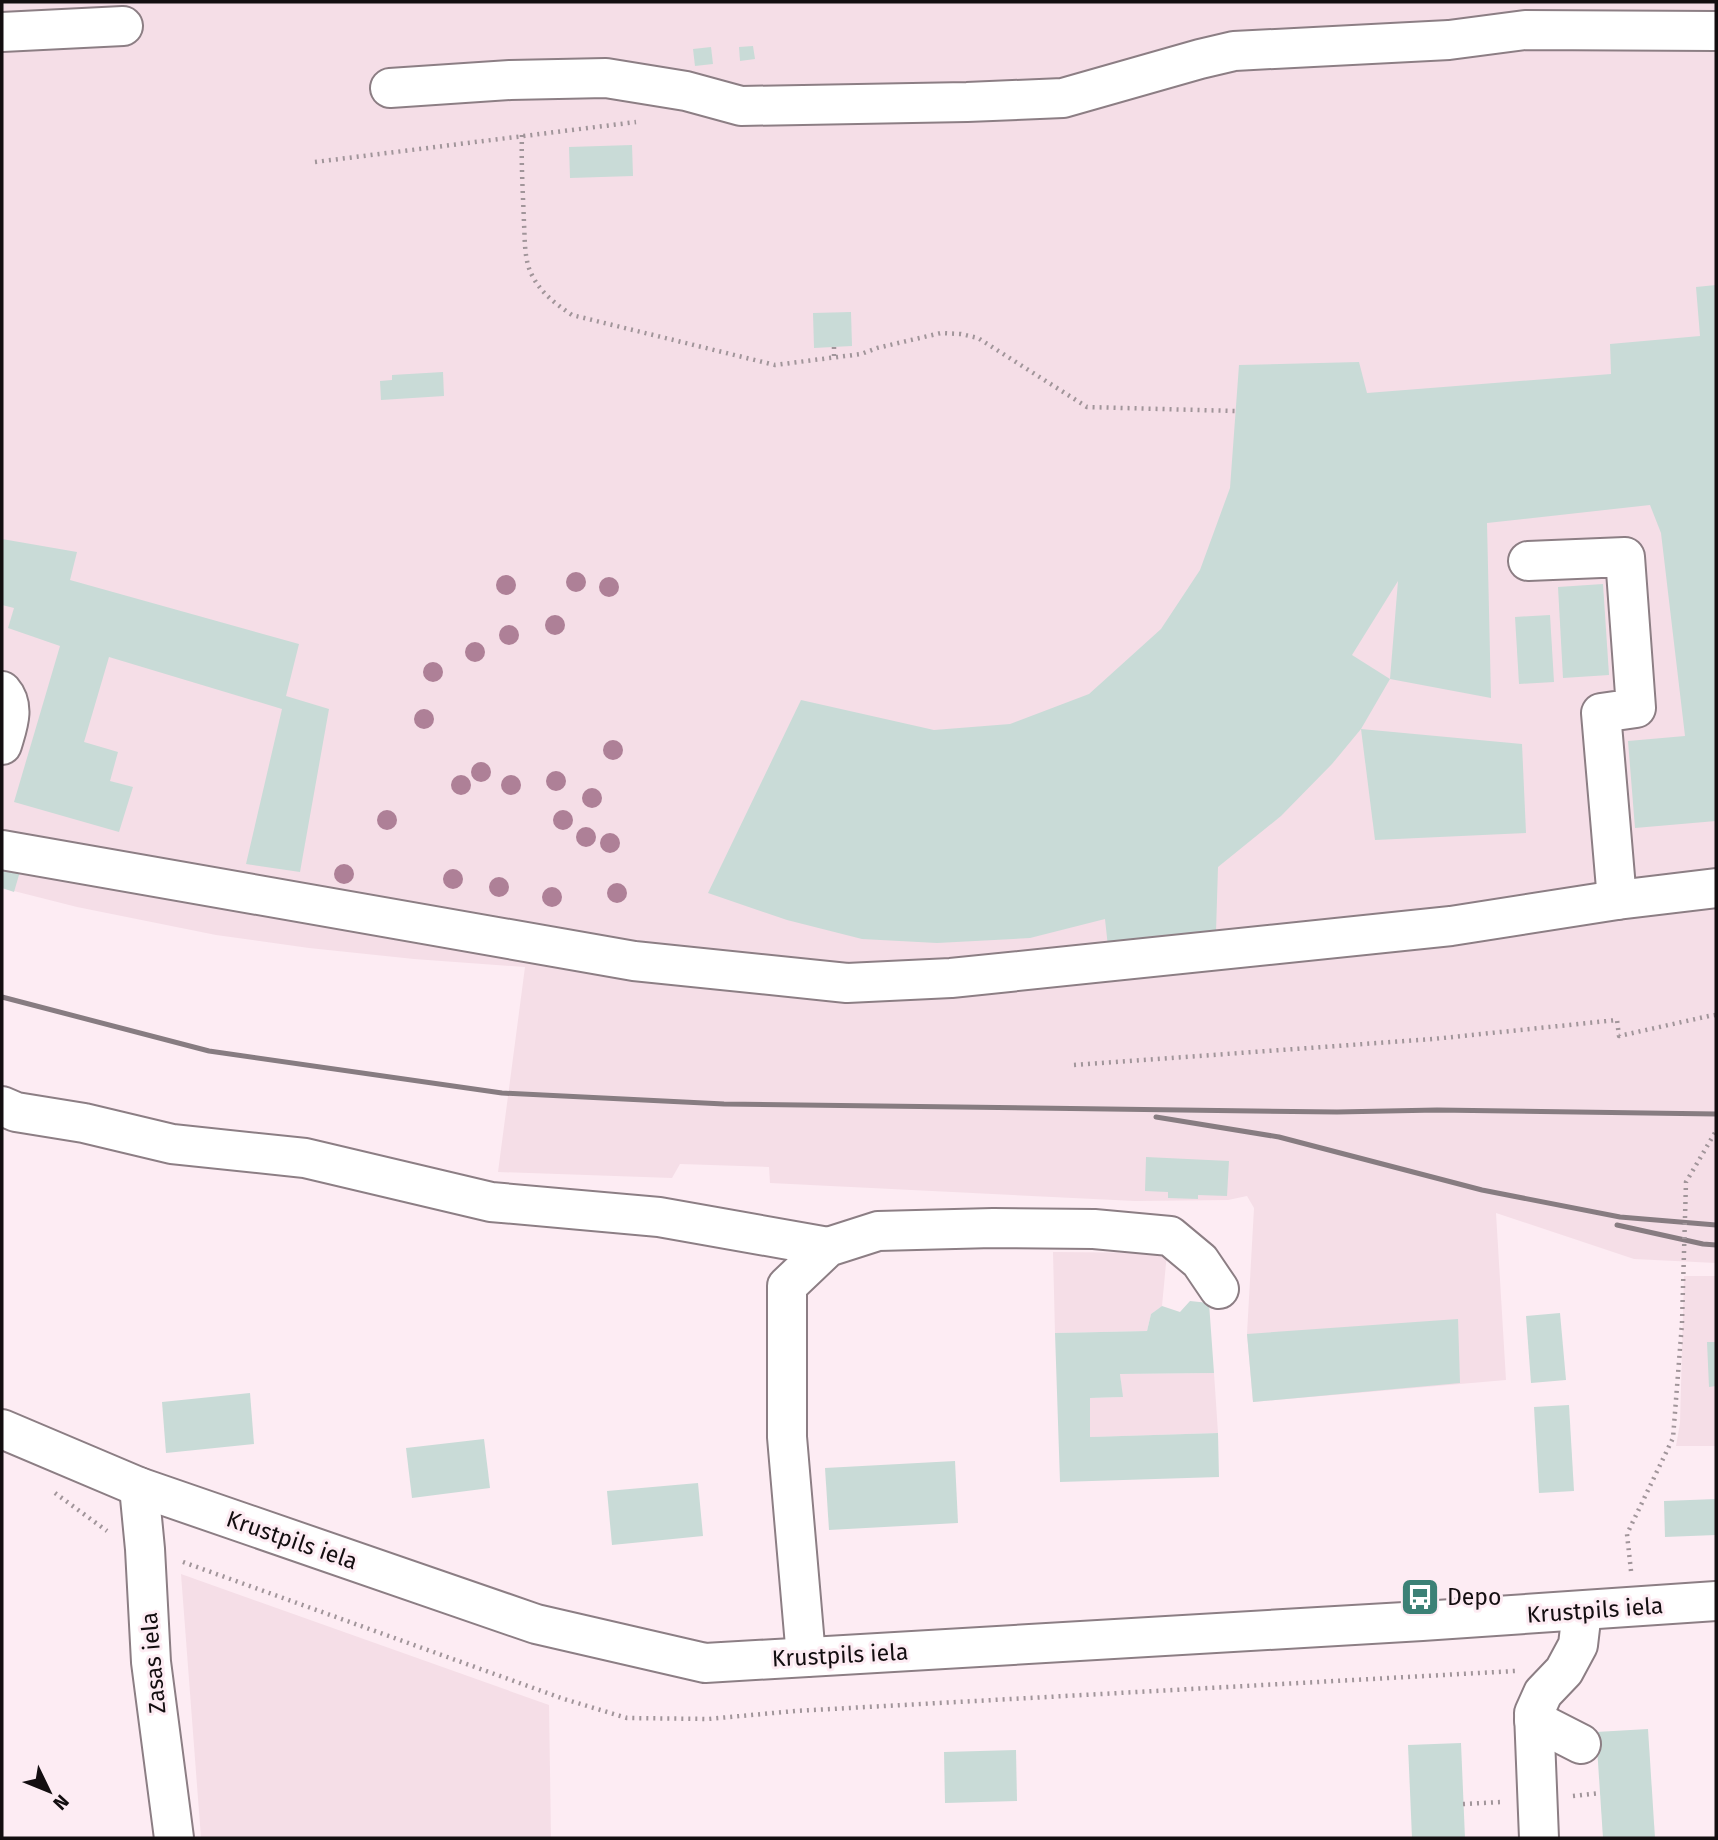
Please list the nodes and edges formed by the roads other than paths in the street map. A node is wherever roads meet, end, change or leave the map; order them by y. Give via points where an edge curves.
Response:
1 (123, 26) dead end
2 (1716, 31) edge
3 (2, 32) edge
4 (390, 88) dead end
5 (1528, 561) dead end
6 (2, 691) edge
7 (2, 745) edge
8 (2, 850) edge
9 (1716, 888) edge
10 (1616, 900) junction
11 (2, 1106) edge
12 (828, 1247) junction
13 (1219, 1290) dead end
14 (2, 1429) edge
15 (139, 1487) junction
16 (1716, 1601) edge
17 (1582, 1611) junction
18 (806, 1657) junction
19 (1534, 1720) junction
20 (1581, 1744) dead end
21 (174, 1838) edge
22 (1539, 1838) edge

1 - 3 main road
2 - 4 main road via 1525,30 1450,40 1234,51 1063,98 741,106 686,91 606,78
5 - 10 main road via 1625,557 1636,708 1601,713
6 - 7 main road via 10,713
8 - 10 main road via 635,961 847,983 951,978 1437,928
9 - 10 main road
11 - 12 main road via 172,1144 305,1158 491,1202 659,1217
12 - 13 main road via 878,1231 1094,1229 1170,1236 1200,1261
12 - 18 main road via 788,1286 787,1437
14 - 15 main road, Krustpils iela
15 - 18 main road, Krustpils iela via 536,1624 705,1663
15 - 21 main road, Zasas iela via 151,1662
16 - 17 main road, Krustpils iela
17 - 18 main road, Krustpils iela
17 - 19 main road via 1578,1645 1564,1671 1543,1693
19 - 20 main road
19 - 22 main road

